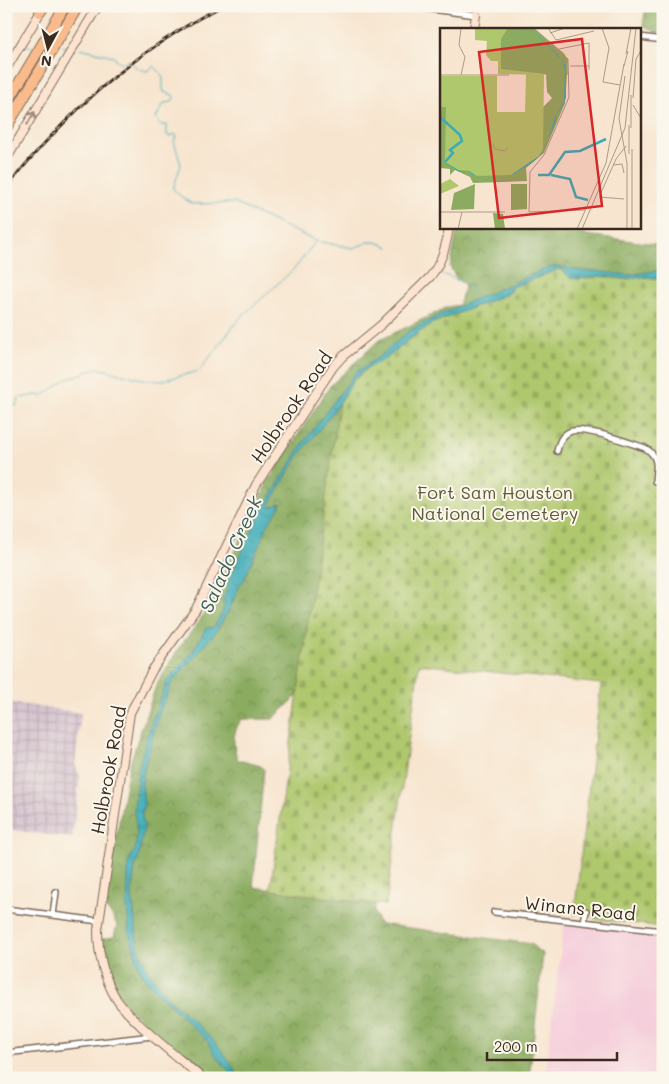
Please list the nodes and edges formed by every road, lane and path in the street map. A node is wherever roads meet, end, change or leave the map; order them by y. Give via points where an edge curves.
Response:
1 (65, 6) edge
2 (78, 6) edge
3 (98, 6) edge
4 (408, 6) edge
5 (42, 8) edge
6 (476, 15) joint
7 (474, 28) edge
8 (642, 37) edge
9 (663, 40) edge
10 (6, 52) edge
11 (14, 57) junction
12 (6, 69) edge
13 (6, 105) edge
14 (6, 128) edge
15 (6, 160) edge
16 (449, 229) edge
17 (557, 451) dead end
18 (655, 481) dead end
19 (56, 892) dead end
20 (6, 909) edge
21 (586, 911) dead end
22 (494, 912) dead end
23 (53, 915) junction
24 (99, 921) junction
25 (584, 922) junction
26 (663, 931) edge
27 (152, 1036) junction
28 (6, 1053) edge
29 (202, 1078) edge

1 - 13 highway
2 - 14 highway
15 -> 3 street
4 - 6 street
5 - 11 street
6 - 7 street
8 - 9 street
10 - 11 street
11 - 12 street
16 - 24 street, Holbrook Road via 436,270 382,325 333,367 256,485 196,609 153,669 138,697 129,719
17 - 18 street via 563,436 579,429 645,448 656,459
19 - 23 street
20 - 23 street
21 - 25 street
22 - 25 street, Winans Road
23 - 24 street
24 - 27 street, Holbrook Road via 98,945 108,982 123,1008
25 - 26 street, Winans Road
27 - 28 street
27 - 29 street, Holbrook Road

